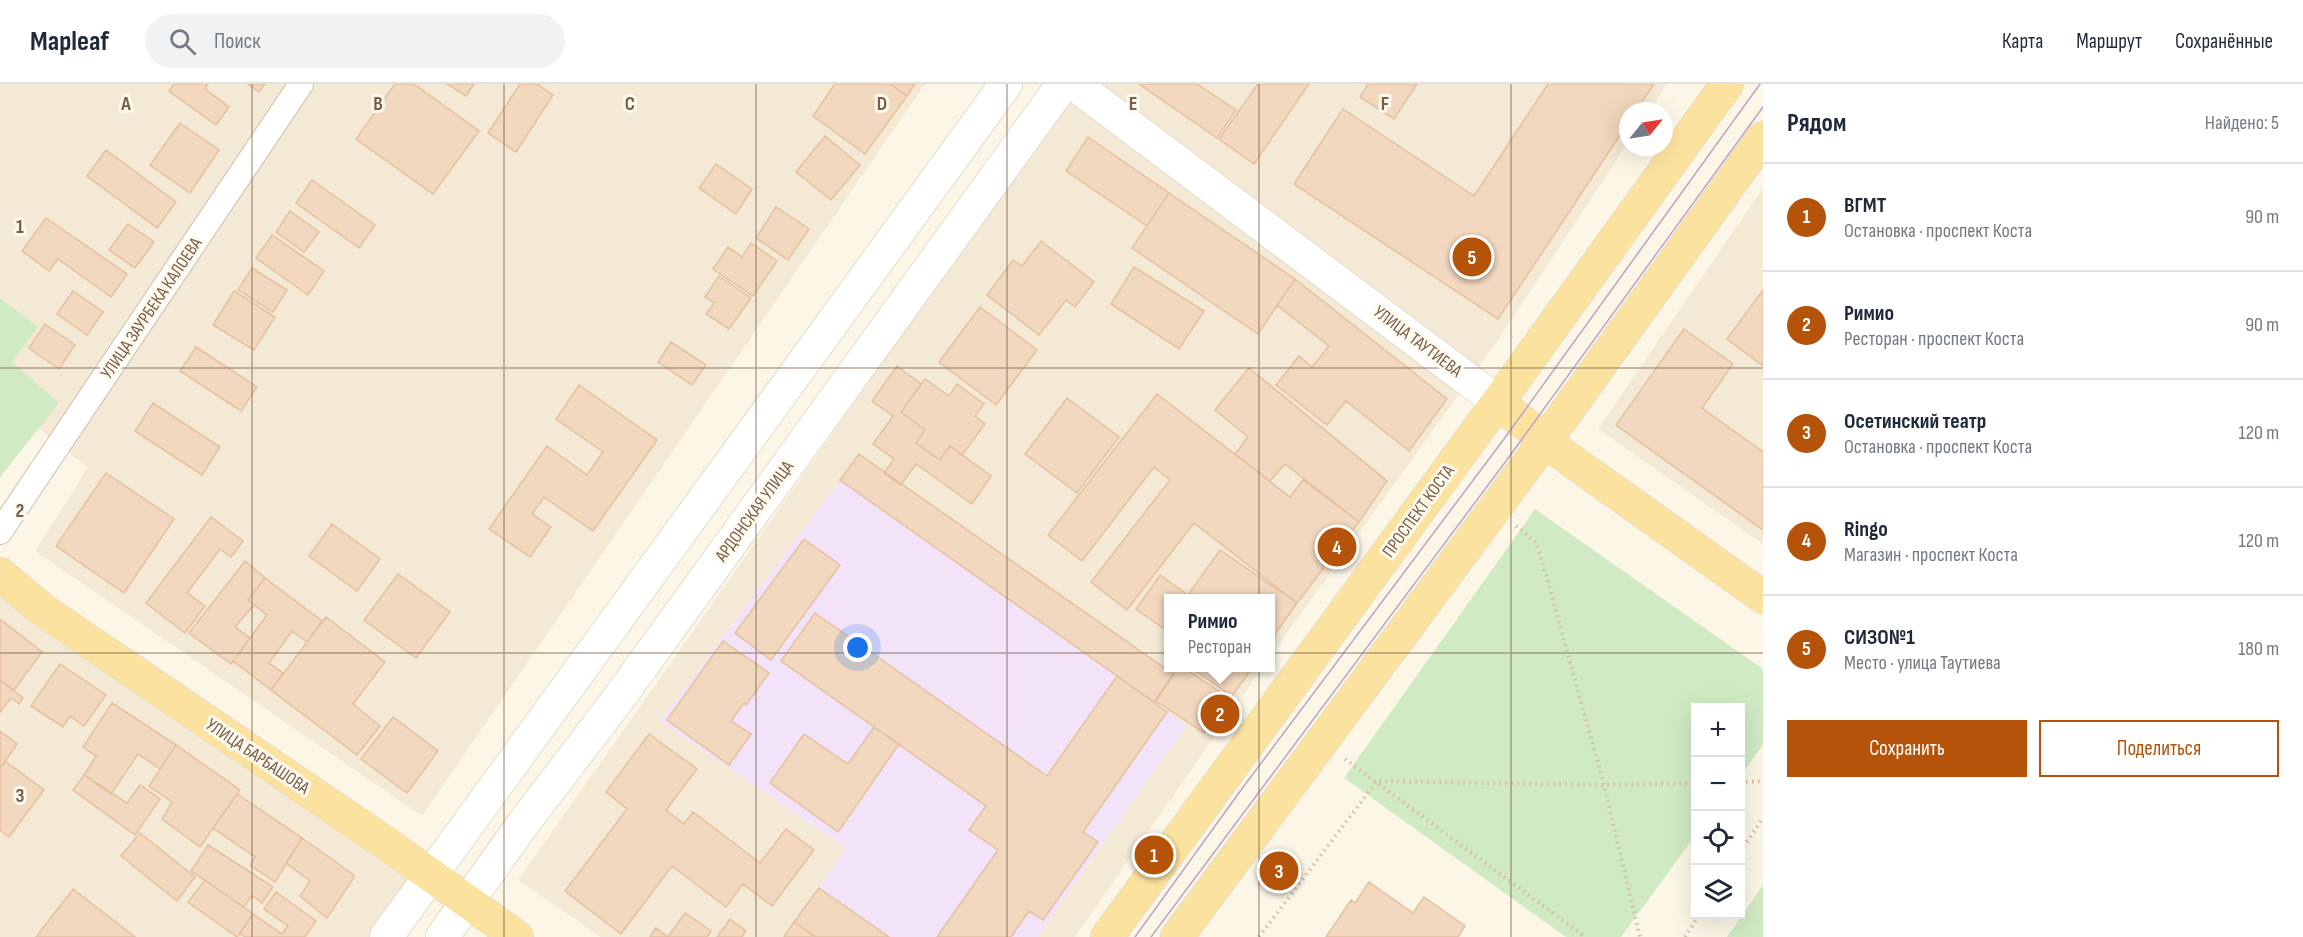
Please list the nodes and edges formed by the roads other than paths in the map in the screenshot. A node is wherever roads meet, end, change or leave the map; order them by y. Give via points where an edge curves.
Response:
1 (301, 84) edge
2 (1006, 84) edge
3 (1063, 84) edge
4 (1074, 84) edge
5 (1727, 84) edge
6 (1763, 138) edge
7 (1498, 402) junction
8 (1545, 440) junction
9 (0, 532) edge
10 (0, 574) edge
11 (1763, 597) edge
12 (430, 875) junction
13 (468, 902) junction
14 (386, 937) edge
15 (442, 937) edge
16 (517, 937) edge
17 (1107, 937) edge
18 (1177, 937) edge

1 - 9 street, УЛИЦА ЗАУРБЕКА КАЛОЕВА
2 - 12 main road
3 - 13 main road, АРДОНСКАЯ УЛИЦА
4 - 7 main road, УЛИЦА ТАУТИЕВА
5 - 7 main road, ПРОСПЕКТ КОСТА
6 - 8 main road
7 - 8 main road, УЛИЦА ТАУТИЕВА
7 - 17 main road, ПРОСПЕКТ КОСТА
8 - 11 main road, УЛИЦА ТАУТИЕВА
8 - 18 main road
10 - 12 main road, УЛИЦА БАРБАШОВА via 43,610
12 - 13 main road, УЛИЦА БАРБАШОВА
12 - 14 main road
13 - 15 main road, АРДОНСКАЯ УЛИЦА
13 - 16 main road, УЛИЦА БАРБАШОВА

